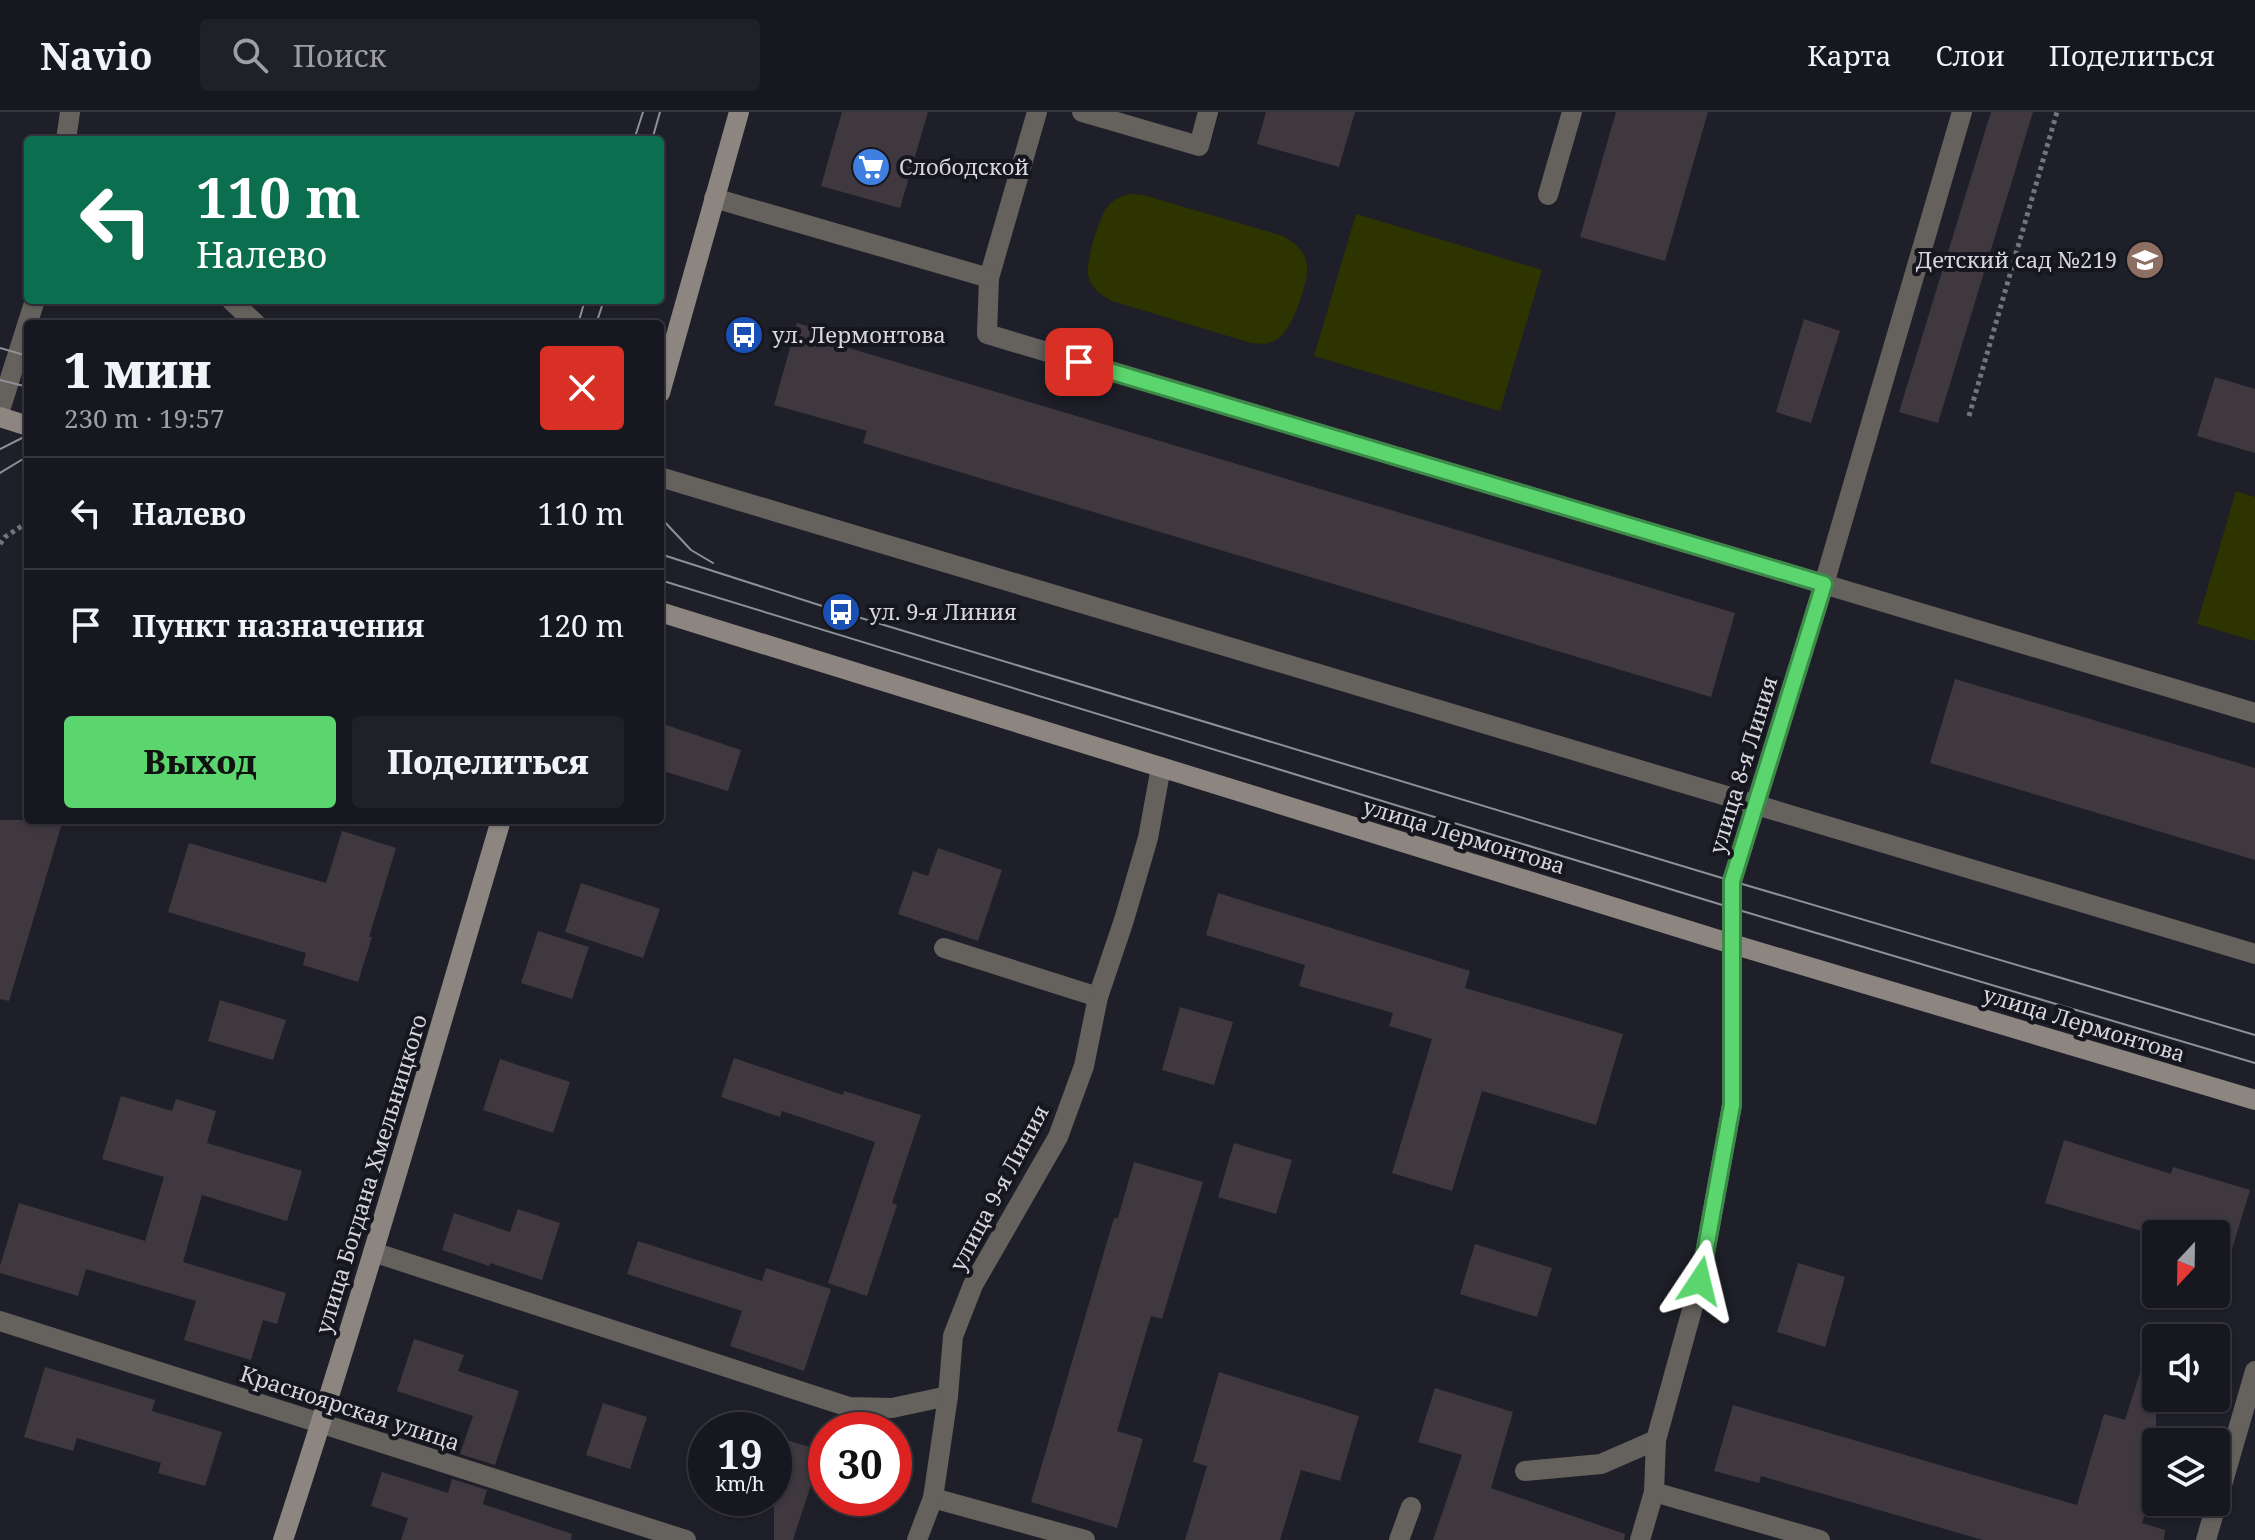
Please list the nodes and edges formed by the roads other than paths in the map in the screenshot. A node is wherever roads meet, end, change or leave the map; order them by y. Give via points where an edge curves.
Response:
1 (70, 112) edge
2 (739, 112) edge
3 (1037, 112) edge
4 (1082, 112) edge
5 (1208, 112) edge
6 (1572, 112) edge
7 (1962, 112) edge
8 (67, 136) edge
9 (1548, 195) dead end
10 (714, 198) junction
11 (989, 278) junction
12 (235, 304) edge
13 (252, 320) edge
14 (24, 335) edge
15 (664, 379) edge
16 (0, 410) edge
17 (0, 417) edge
18 (24, 425) edge
19 (664, 478) edge
20 (1824, 584) junction
21 (664, 613) edge
22 (2255, 713) edge
23 (1161, 767) junction
24 (1756, 805) junction
25 (500, 824) edge
26 (1732, 944) junction
27 (944, 948) dead end
28 (2255, 954) edge
29 (1098, 997) junction
30 (2255, 1100) edge
31 (373, 1252) junction
32 (0, 1321) edge
33 (2255, 1371) edge
34 (948, 1396) junction
35 (321, 1423) junction
36 (1656, 1440) junction
37 (1525, 1471) dead end
38 (1654, 1492) junction
39 (933, 1498) junction
40 (1411, 1507) dead end
41 (283, 1540) edge
42 (686, 1540) edge
43 (917, 1540) edge
44 (1085, 1540) edge
45 (1399, 1540) edge
46 (1640, 1540) edge
47 (1820, 1540) edge
48 (2206, 1540) edge

1 - 8 street
2 - 10 main road
3 - 11 street
4 - 5 street via 1199,146
6 - 9 street
7 - 20 street, улица 8-я Линия
10 - 11 street
10 - 15 main road
11 - 20 street via 987,334
12 - 13 street
14 - 16 street
17 - 18 main road
19 - 24 street
20 - 22 street
20 - 24 street, улица 8-я Линия
21 - 23 main road, улица Лермонтова
23 - 26 main road, улица Лермонтова
23 - 29 street, улица 9-я Линия via 1148,838
24 - 26 street, улица 8-я Линия via 1732,881
24 - 28 street
25 - 31 main road, улица Богдана Хмельницкого
26 - 30 main road, улица Лермонтова
26 - 36 street, улица 8-я Линия via 1732,1105 1700,1281
27 - 29 street
29 - 34 street, улица 9-я Линия via 1084,1066 1058,1137 973,1285 953,1336
31 - 34 street via 849,1407 892,1408
31 - 35 main road, улица Богдана Хмельницкого
32 - 35 street, Красноярская улица
33 - 48 street
34 - 39 street, улица 9-я Линия
35 - 41 main road, улица Богдана Хмельницкого
35 - 42 street, Красноярская улица
36 - 37 street via 1601,1464
36 - 38 street, улица 8-я Линия
38 - 46 street, улица 8-я Линия
38 - 47 street
39 - 43 street, улица 9-я Линия
39 - 44 street
40 - 45 street

